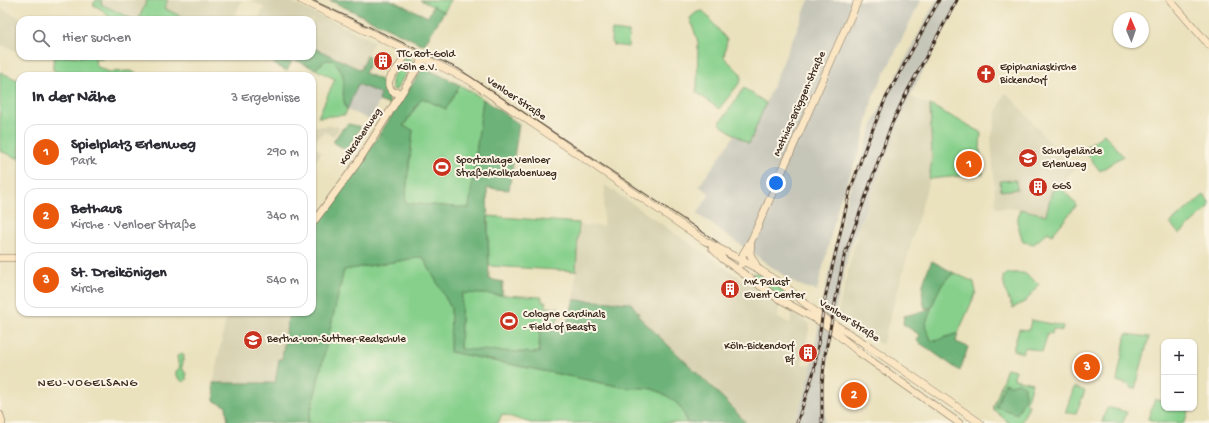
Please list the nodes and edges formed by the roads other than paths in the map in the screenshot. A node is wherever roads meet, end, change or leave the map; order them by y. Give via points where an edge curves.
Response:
1 (301, 0) edge
2 (858, 0) edge
3 (1170, 0) edge
4 (1209, 45) edge
5 (402, 49) junction
6 (423, 59) junction
7 (436, 66) junction
8 (416, 70) junction
9 (390, 90) junction
10 (401, 93) junction
11 (393, 108) junction
12 (316, 219) edge
13 (752, 238) junction
14 (705, 241) junction
15 (0, 258) edge
16 (16, 258) edge
17 (741, 260) junction
18 (760, 270) junction
19 (740, 272) junction
20 (750, 278) junction
21 (787, 288) junction
22 (776, 297) junction
23 (0, 415) edge
24 (2, 423) edge
25 (959, 423) edge
26 (980, 423) edge

1 - 5 main road, Venloer Straße
2 - 13 main road, Mathias-Brüggen-Straße
3 - 4 main road
5 - 6 main road, Venloer Straße
5 - 9 main road via 403,59 390,78
6 - 7 main road, Venloer Straße
6 - 8 main road, Kolkrabenweg
7 - 8 main road
7 - 14 main road, Venloer Straße via 469,80
8 - 10 main road, Kolkrabenweg
9 - 10 main road
9 - 11 main road
10 - 11 main road, Kolkrabenweg
11 - 12 main road, Kolkrabenweg via 358,162
13 - 17 main road, Mathias-Brüggen-Straße
13 - 18 main road, Mathias-Brüggen-Straße via 750,254
14 - 17 main road, Venloer Straße
14 - 19 main road, Venloer Straße
15 - 16 main road
17 - 18 main road, Venloer Straße
17 - 19 main road, Mathias-Brüggen-Straße
18 - 20 main road via 750,272
18 - 21 main road, Venloer Straße
19 - 20 main road, Venloer Straße
20 - 22 main road, Venloer Straße
21 - 22 main road via 787,295
21 - 26 main road, Venloer Straße via 818,314
22 - 25 main road, Venloer Straße via 826,325 860,353
23 - 24 main road

